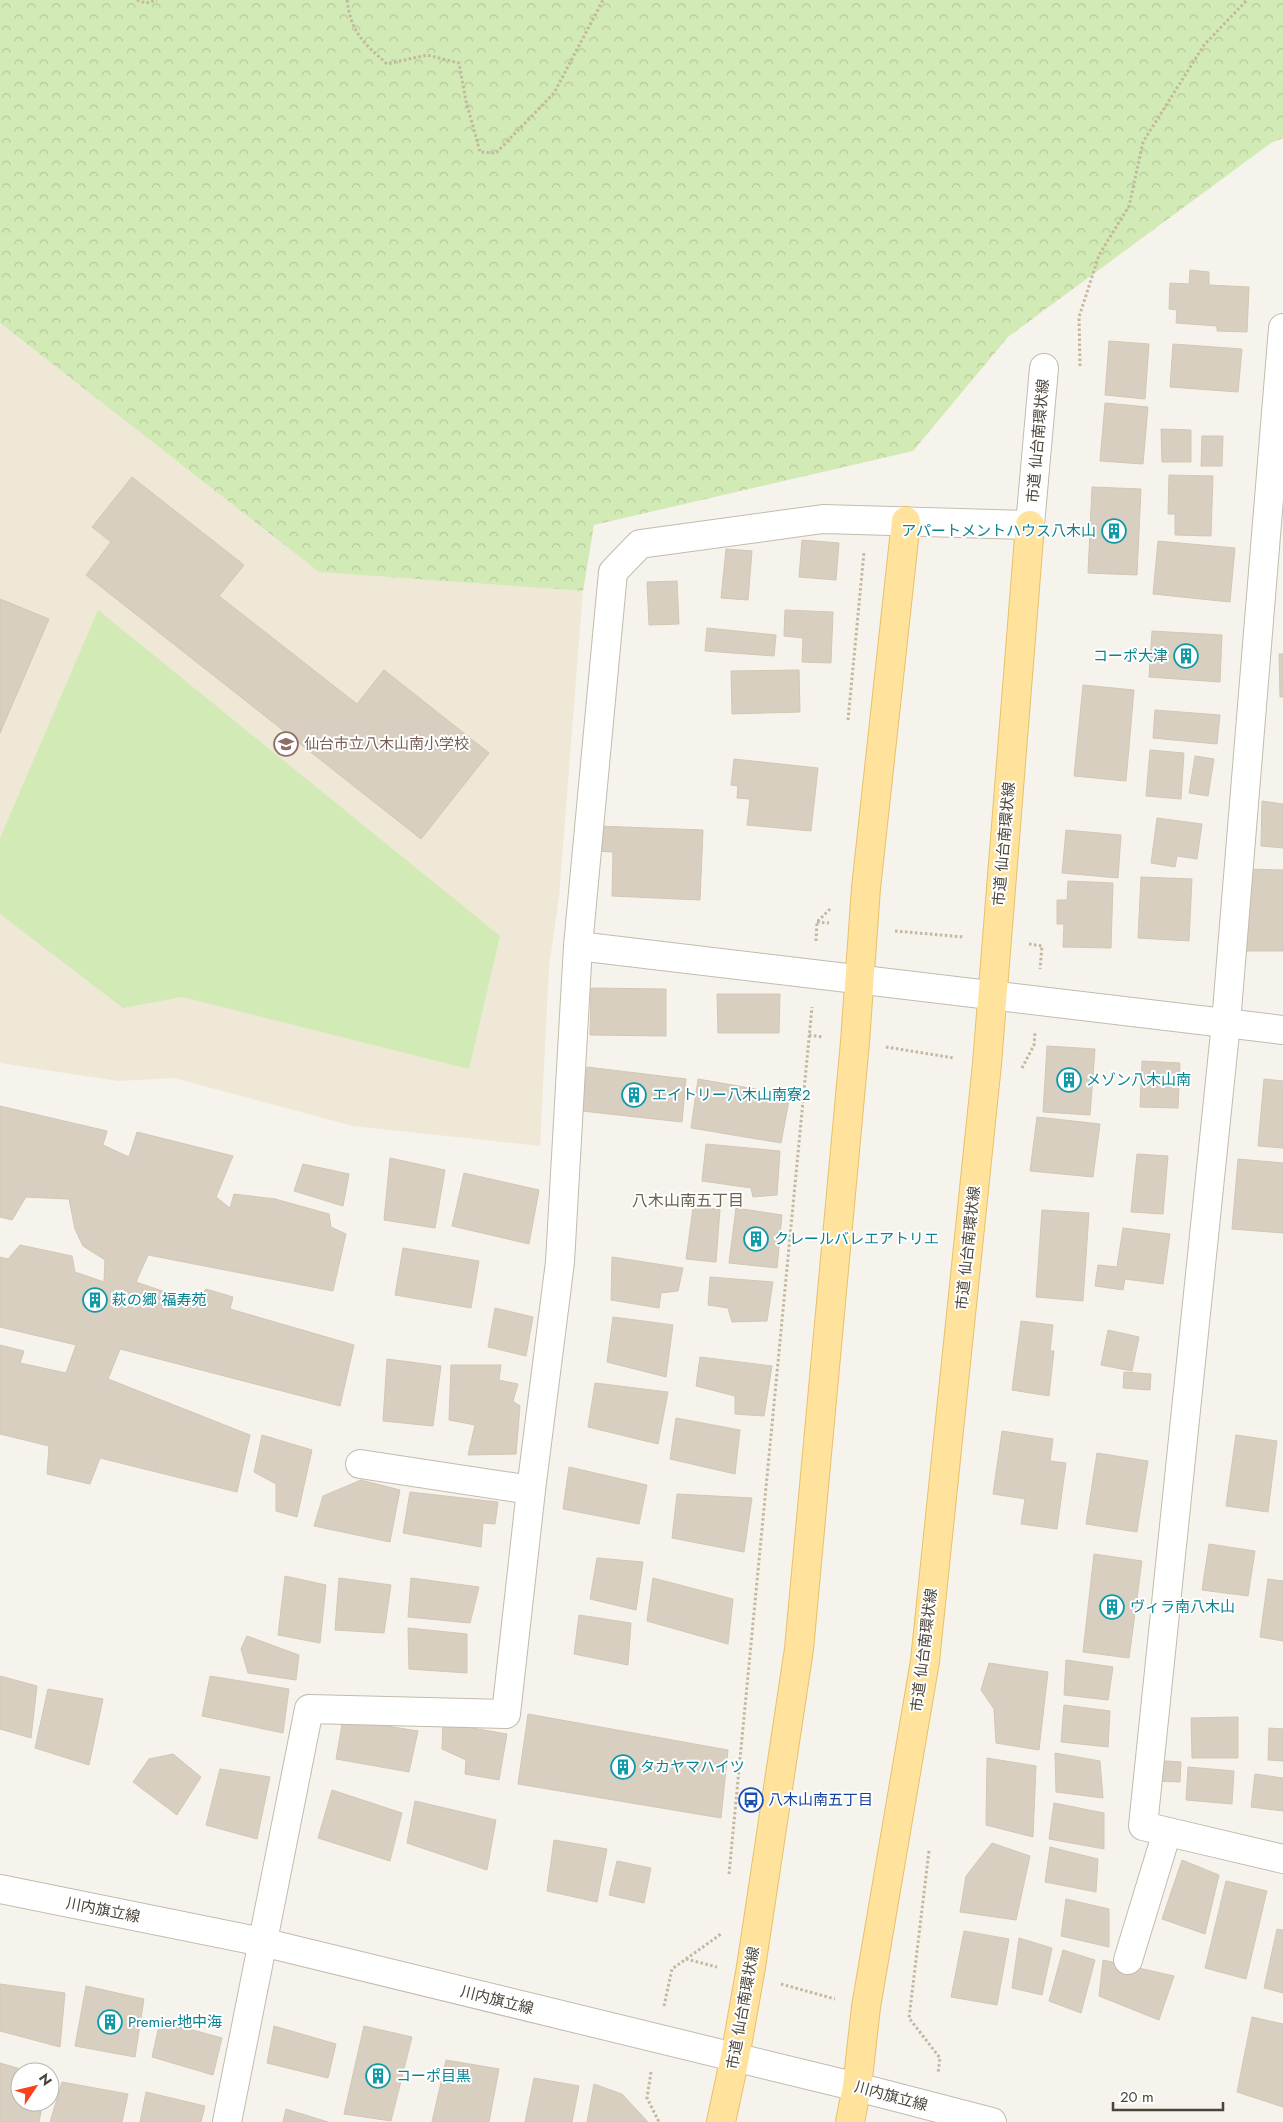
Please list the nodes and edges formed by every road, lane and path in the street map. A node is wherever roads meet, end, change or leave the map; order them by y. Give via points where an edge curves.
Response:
1 (137, 0) edge
2 (157, 0) edge
3 (347, 0) edge
4 (603, 0) edge
5 (1246, 0) edge
6 (1283, 328) edge
7 (1080, 366) dead end
8 (1044, 368) dead end
9 (906, 521) junction
10 (1030, 525) junction
11 (864, 551) dead end
12 (848, 729) dead end
13 (831, 907) dead end
14 (817, 922) junction
15 (863, 928) junction
16 (996, 940) junction
17 (1029, 944) dead end
18 (578, 946) junction
19 (815, 974) junction
20 (860, 979) junction
21 (992, 995) junction
22 (1226, 1023) junction
23 (1283, 1030) edge
24 (809, 1035) junction
25 (856, 1042) junction
26 (987, 1064) junction
27 (1021, 1069) dead end
28 (360, 1464) dead end
29 (531, 1490) junction
30 (1167, 1832) junction
31 (1283, 1859) edge
32 (728, 1884) dead end
33 (0, 1888) edge
34 (723, 1933) dead end
35 (262, 1942) junction
36 (686, 1959) junction
37 (1128, 1960) dead end
38 (672, 1969) dead end
39 (749, 1976) junction
40 (866, 2007) junction
41 (909, 2018) dead end
42 (736, 2057) junction
43 (857, 2087) junction
44 (647, 2098) dead end
45 (227, 2122) edge
46 (659, 2122) edge
47 (721, 2122) edge
48 (850, 2122) edge
49 (992, 2122) edge

1 - 2 path via 146,3
3 - 4 path via 348,12 360,39 387,64 428,55 459,63 480,152 496,153 554,93
5 - 7 path via 1204,45 1143,142 1130,206 1099,255 1079,317
6 - 22 street
8 - 10 street, 市道 仙台南環状線
9 - 10 street
9 - 15 main road, 市道 仙台南環状線
9 - 18 street via 824,519 640,544 613,572
10 - 16 main road, 市道 仙台南環状線
11 - 12 path
13 - 14 path
14 - 15 path
14 - 19 path
15 - 16 path
15 - 20 main road, 市道 仙台南環状線
16 - 17 path
16 - 21 main road, 市道 仙台南環状線
18 - 19 street
18 - 29 street via 560,1262
19 - 20 street
19 - 24 path
20 - 21 street
20 - 25 main road, 市道 仙台南環状線
21 - 22 street
21 - 26 main road, 市道 仙台南環状線
22 - 23 street
22 - 30 street via 1142,1826
24 - 25 path
24 - 32 path
25 - 26 path
25 - 39 main road, 市道 仙台南環状線 via 799,1649
26 - 27 path
26 - 40 main road, 市道 仙台南環状線 via 925,1661
28 - 29 street
29 - 35 street via 506,1714 309,1710
30 - 31 street
30 - 37 street
33 - 35 street, 川内旗立線
34 - 36 path
35 - 42 street, 川内旗立線
35 - 45 street
36 - 38 path
36 - 39 path
39 - 40 path
39 - 42 main road, 市道 仙台南環状線
40 - 41 path
40 - 43 main road, 市道 仙台南環状線
42 - 43 street, 川内旗立線
42 - 47 main road, 市道 仙台南環状線
43 - 48 main road, 市道 仙台南環状線
43 - 49 street, 川内旗立線
44 - 46 path

